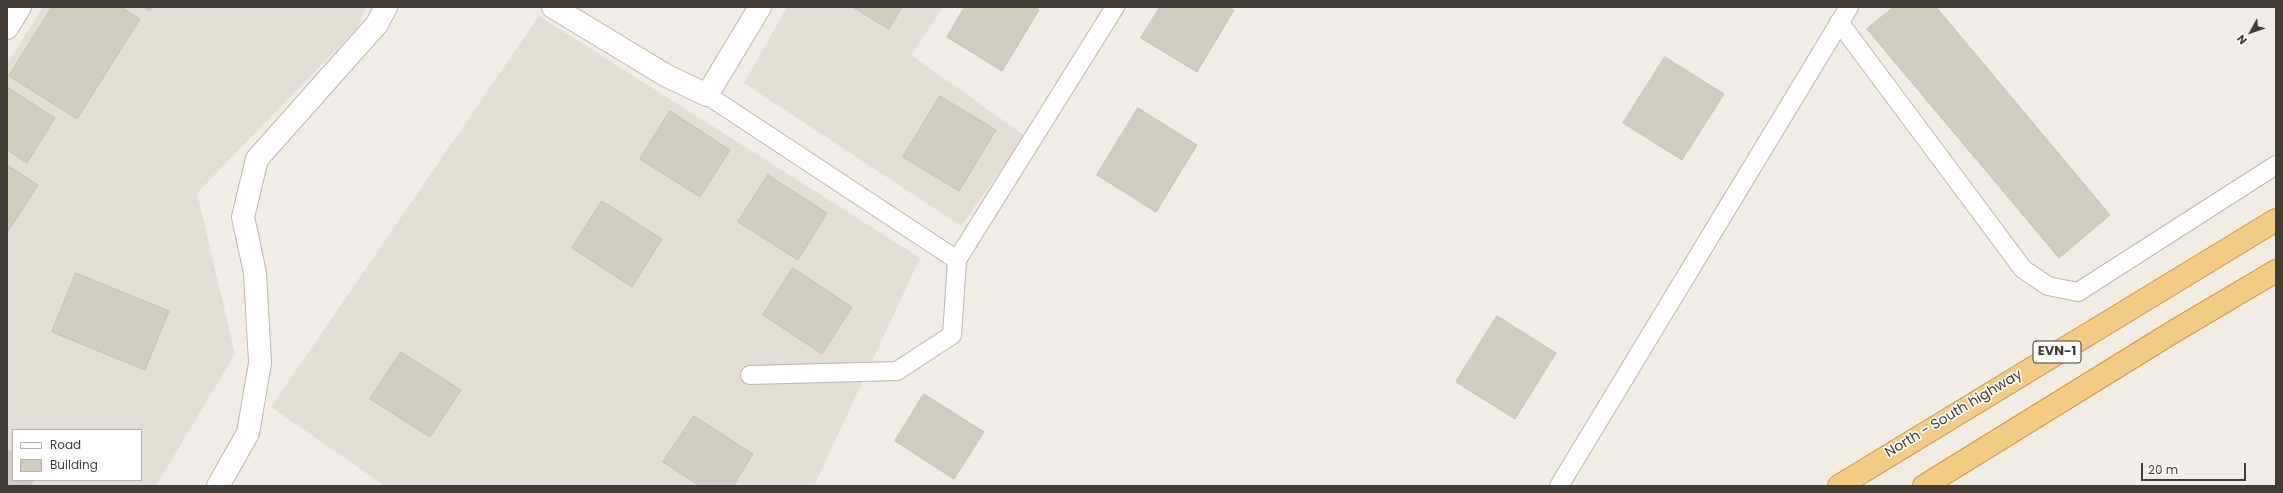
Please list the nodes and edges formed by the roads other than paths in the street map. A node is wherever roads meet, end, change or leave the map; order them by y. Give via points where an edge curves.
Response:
1 (20, 7) edge
2 (386, 7) edge
3 (553, 7) edge
4 (760, 7) edge
5 (1115, 7) edge
6 (1849, 7) edge
7 (1839, 22) junction
8 (7, 28) edge
9 (707, 95) junction
10 (2276, 165) edge
11 (2276, 220) edge
12 (957, 260) junction
13 (2276, 271) edge
14 (750, 375) dead end
15 (218, 486) edge
16 (1559, 486) edge
17 (1839, 486) edge
18 (1924, 486) edge

1 - 8 street
2 - 15 street via 377,24 257,159 244,217 255,272 260,363 248,433
3 - 9 street via 667,76
4 - 9 street
5 - 12 lane
6 - 7 lane
7 - 10 lane via 2023,269 2048,286 2078,292
7 - 16 lane
9 - 12 lane
11 - 17 highway, North - South highway / EVN-1 via 1914,438
12 - 14 lane via 952,335 897,371
13 - 18 highway via 2172,332

